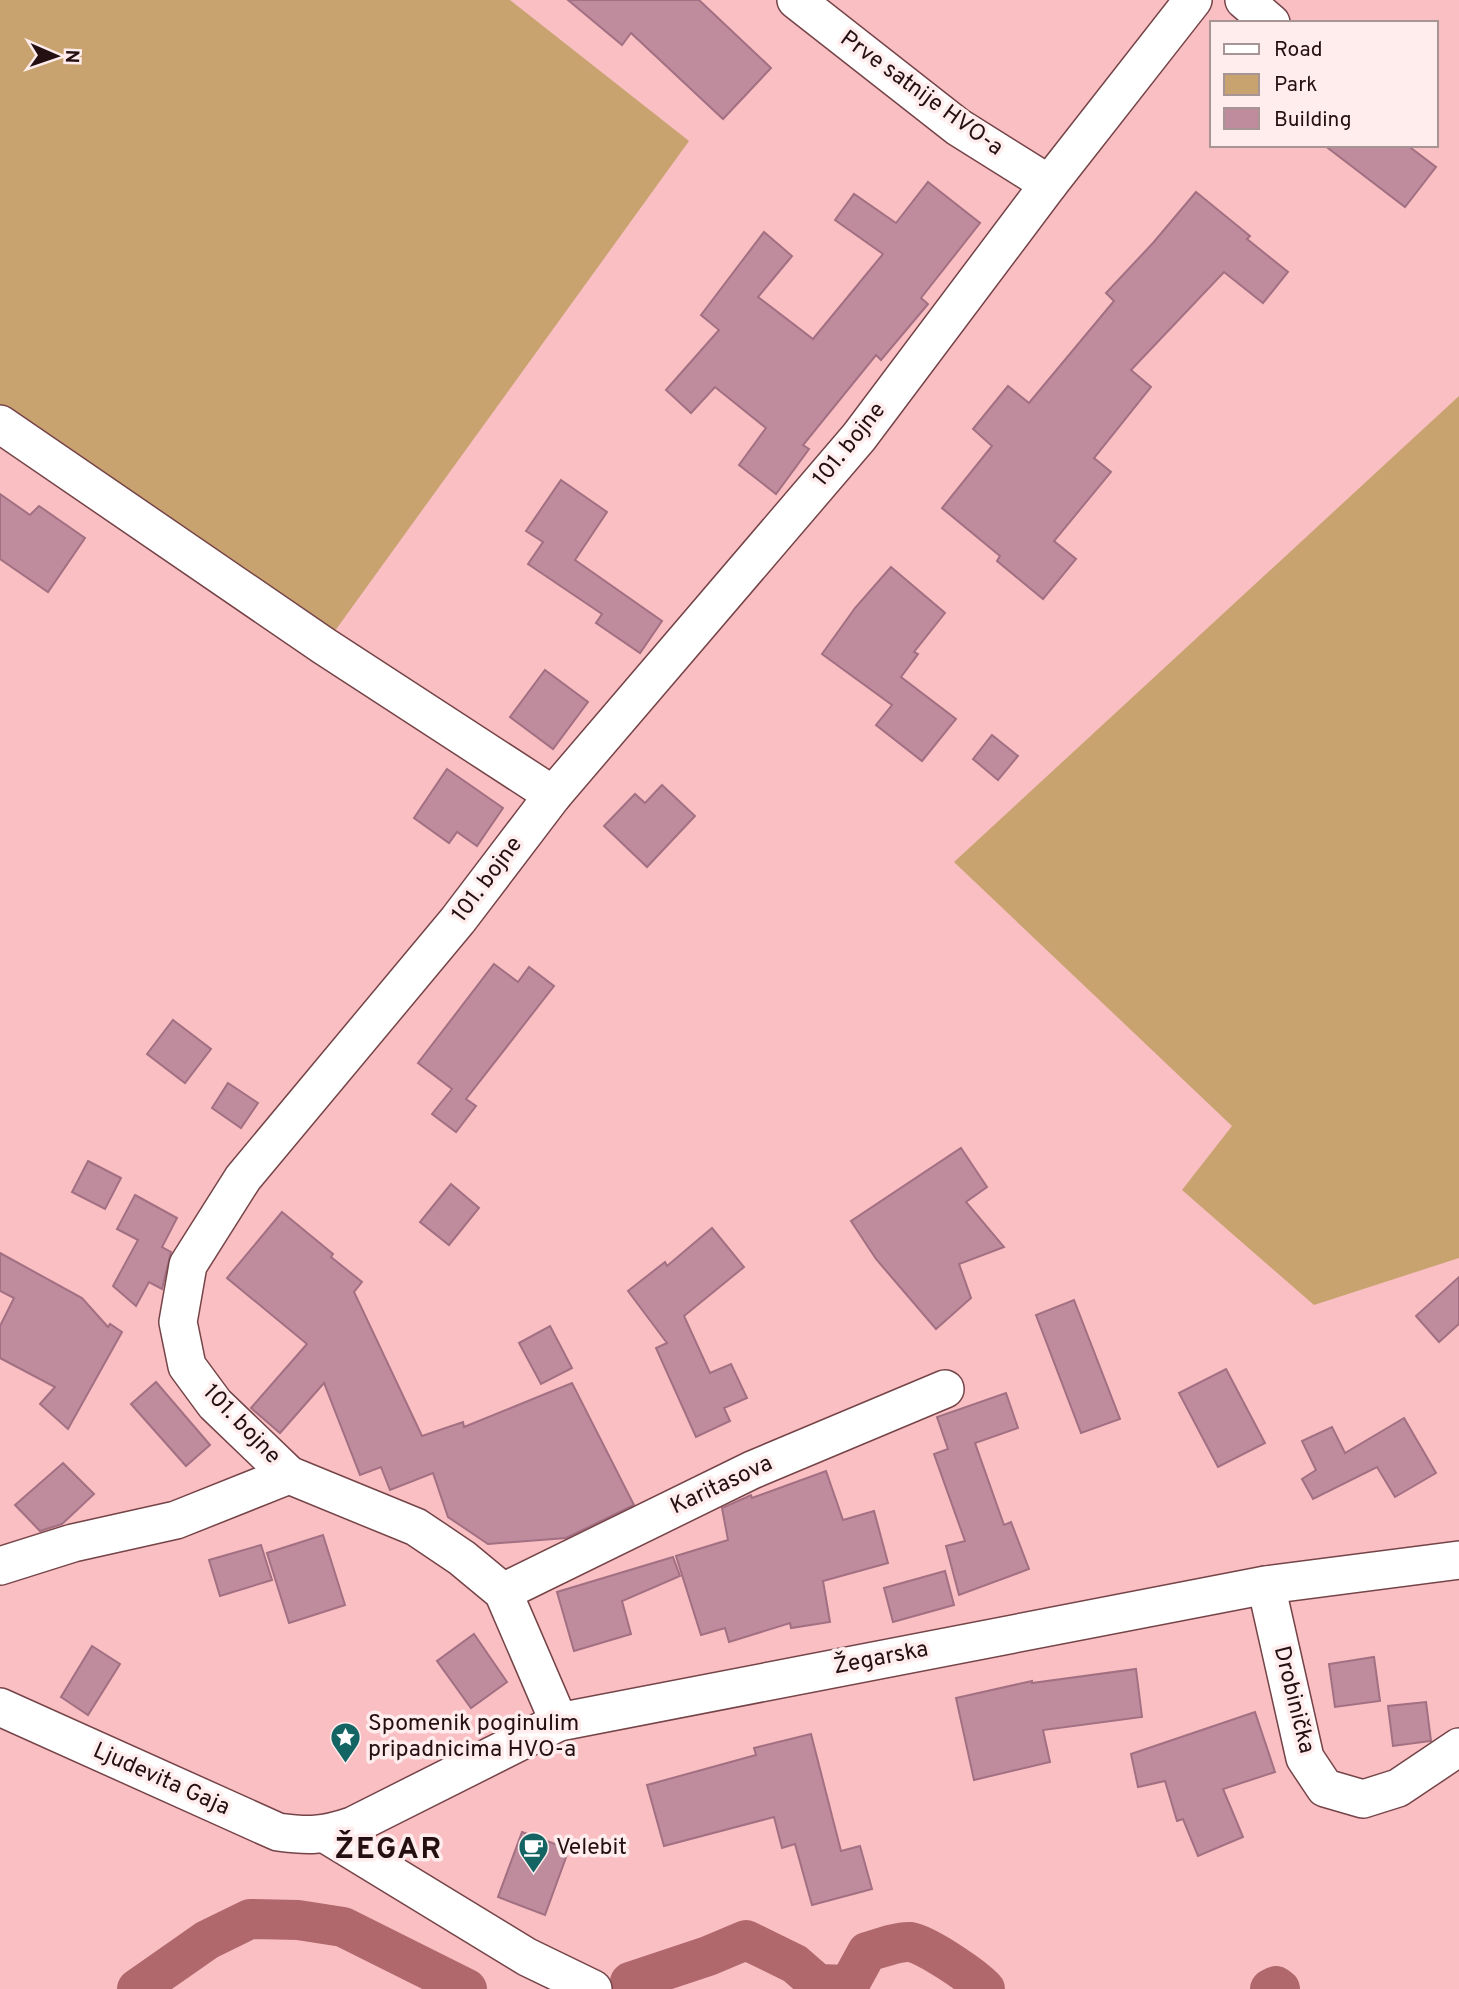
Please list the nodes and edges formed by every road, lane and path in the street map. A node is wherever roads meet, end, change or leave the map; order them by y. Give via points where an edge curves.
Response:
1 (796, 0) edge
2 (1193, 0) edge
3 (1244, 0) edge
4 (1269, 21) edge
5 (1049, 184) junction
6 (0, 424) edge
7 (553, 795) junction
8 (945, 1389) dead end
9 (289, 1475) junction
10 (1459, 1559) edge
11 (0, 1566) edge
12 (1266, 1585) junction
13 (503, 1592) junction
14 (0, 1707) edge
15 (559, 1722) junction
16 (1459, 1747) edge
17 (327, 1835) junction
18 (593, 1989) edge

1 - 5 street, Prve satnije HVO-a via 958,127
2 - 5 street, 101. bojne
3 - 4 street
5 - 7 street, 101. bojne via 859,437
6 - 7 street via 324,646
7 - 9 street, 101. bojne via 458,920 243,1178 188,1265 177,1322 187,1366 215,1404
8 - 13 street, Karitasova via 752,1470
9 - 11 street via 176,1520 73,1542
9 - 13 street, 101. bojne via 416,1527
10 - 12 street, Žegarska
12 - 15 street, Žegarska
12 - 16 street, Drobinička via 1305,1758 1325,1788 1363,1799 1398,1788
13 - 15 street, 101. bojne
14 - 17 street, Ljudevita Gaja via 278,1832
15 - 17 street, Žegarska
17 - 18 street via 527,1957

